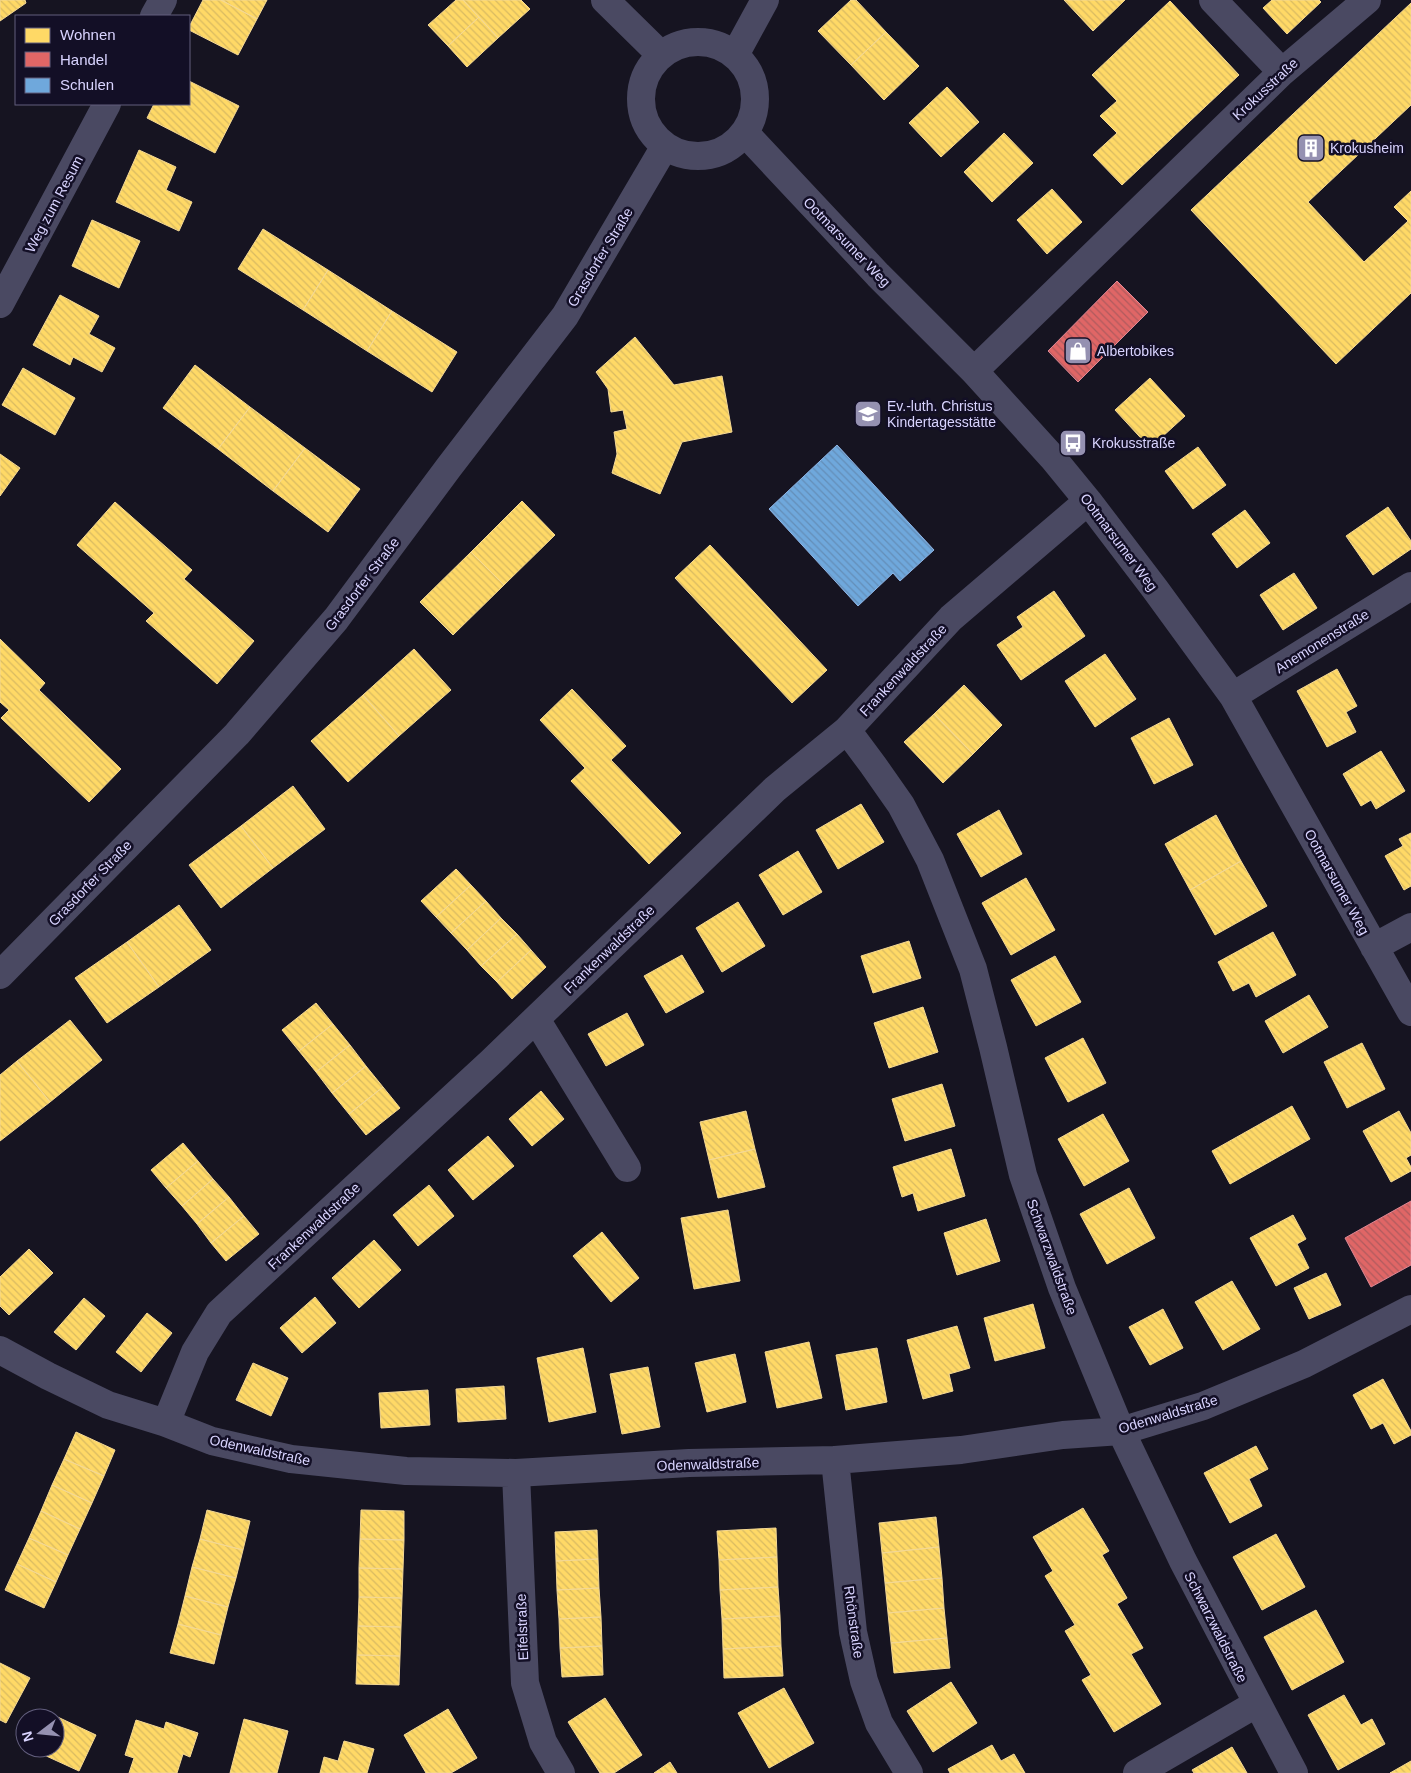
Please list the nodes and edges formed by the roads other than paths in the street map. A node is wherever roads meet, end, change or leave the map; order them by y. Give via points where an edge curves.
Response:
1 (163, 0) edge
2 (605, 0) edge
3 (765, 0) edge
4 (1213, 0) edge
5 (1366, 0) edge
6 (155, 15) edge
7 (661, 55) junction
8 (735, 55) junction
9 (1282, 72) junction
10 (106, 105) edge
11 (745, 133) junction
12 (665, 146) junction
13 (0, 304) edge
14 (974, 371) junction
15 (1088, 502) junction
16 (1411, 586) edge
17 (1233, 696) junction
18 (847, 730) junction
19 (1411, 927) edge
20 (1374, 947) junction
21 (0, 975) edge
22 (1411, 1012) edge
23 (536, 1019) junction
24 (627, 1168) dead end
25 (1411, 1309) edge
26 (0, 1350) edge
27 (166, 1422) junction
28 (1121, 1431) junction
29 (835, 1460) junction
30 (516, 1473) junction
31 (1256, 1704) junction
32 (561, 1773) edge
33 (909, 1773) edge
34 (1137, 1773) edge
35 (1294, 1773) edge

1 - 6 street
2 - 7 street
3 - 8 street
4 - 9 street
5 - 9 street, Krokusstraße
7 - 8 street via 675,46 706,42
7 - 12 street via 648,71 641,91 642,112 650,132
8 - 11 street via 746,68 756,100 753,117
9 - 14 street, Krokusstraße
10 - 13 street, Weg zum Resum
11 - 12 street via 732,146 717,154 699,157 681,154
11 - 14 street, Ootmarsumer Weg via 878,275
12 - 21 street, Grasdorfer Straße via 564,316 336,619 237,734
14 - 15 street, Ootmarsumer Weg
15 - 17 street, Ootmarsumer Weg
15 - 18 street, Frankenwaldstraße via 951,618
16 - 17 street, Anemonenstraße
17 - 20 street, Ootmarsumer Weg
18 - 23 street, Frankenwaldstraße via 775,789
18 - 28 street, Schwarzwaldstraße via 901,805 930,860 950,909 973,969 1023,1175 1062,1288
19 - 20 street
20 - 22 street, Ootmarsumer Weg
23 - 24 street
23 - 27 street, Frankenwaldstraße via 219,1313 194,1352
25 - 28 street, Odenwaldstraße via 1304,1364 1202,1406
26 - 27 street, Odenwaldstraße via 108,1405
27 - 30 street, Odenwaldstraße via 212,1441 291,1459 406,1471
28 - 29 street, Odenwaldstraße via 960,1450
28 - 31 street, Schwarzwaldstraße
29 - 30 street, Odenwaldstraße via 689,1463
29 - 33 street, Rhönstraße via 853,1632 864,1681 879,1723
30 - 32 street, Eifelstraße via 525,1683 543,1742
31 - 34 street
31 - 35 street, Schwarzwaldstraße

